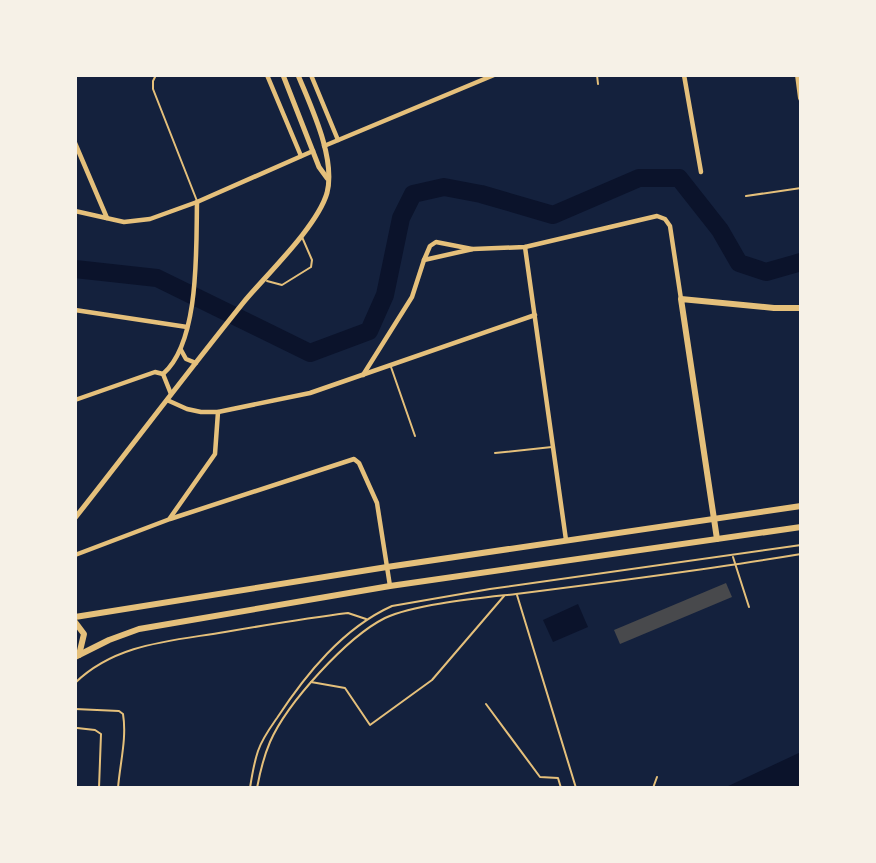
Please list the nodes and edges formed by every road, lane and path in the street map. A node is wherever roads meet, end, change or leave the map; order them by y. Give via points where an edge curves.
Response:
1 (156, 75) edge
2 (267, 75) edge
3 (283, 75) edge
4 (298, 75) edge
5 (311, 75) edge
6 (494, 75) edge
7 (597, 75) edge
8 (684, 75) edge
9 (798, 75) edge
10 (301, 83) junction
11 (598, 84) dead end
12 (288, 88) junction
13 (801, 96) edge
14 (338, 141) junction
15 (75, 143) edge
16 (324, 146) junction
17 (313, 151) junction
18 (302, 156) junction
19 (701, 172) dead end
20 (327, 179) junction
21 (801, 188) edge
22 (746, 196) dead end
23 (197, 202) junction
24 (75, 211) edge
25 (107, 219) junction
26 (301, 235) junction
27 (525, 247) junction
28 (472, 249) junction
29 (424, 260) junction
30 (263, 279) junction
31 (681, 299) junction
32 (801, 308) edge
33 (75, 310) edge
34 (535, 315) junction
35 (187, 327) junction
36 (181, 349) junction
37 (196, 363) junction
38 (390, 366) junction
39 (163, 374) junction
40 (363, 375) junction
41 (169, 397) junction
42 (75, 400) edge
43 (218, 412) junction
44 (415, 436) dead end
45 (553, 447) junction
46 (495, 453) dead end
47 (801, 506) edge
48 (75, 518) edge
49 (170, 519) junction
50 (713, 519) junction
51 (801, 527) edge
52 (717, 539) junction
53 (566, 541) junction
54 (801, 545) edge
55 (801, 554) edge
56 (75, 555) edge
57 (733, 555) junction
58 (735, 565) junction
59 (387, 567) junction
60 (390, 586) junction
61 (516, 594) junction
62 (505, 595) junction
63 (749, 607) dead end
64 (75, 620) edge
65 (367, 620) junction
66 (77, 656) edge
67 (311, 682) junction
68 (75, 683) edge
69 (486, 704) dead end
70 (75, 709) edge
71 (77, 729) dead end
72 (657, 777) dead end
73 (99, 788) edge
74 (118, 788) edge
75 (250, 788) edge
76 (257, 788) edge
77 (561, 788) edge
78 (576, 788) edge
79 (653, 788) edge

1 - 23 lane via 153,89
2 - 18 street
3 - 12 street
4 - 10 street
5 - 14 street
6 - 14 street
7 - 11 lane
8 - 19 street
9 - 13 main road
10 - 12 street
10 - 16 street
12 - 17 street
14 - 16 street
15 - 25 street
16 - 17 street
16 - 20 street
17 - 18 street
17 - 20 street
18 - 23 street
20 - 26 street via 321,206
21 - 22 lane
23 - 25 street via 137,222
23 - 35 street via 195,281
24 - 25 street
26 - 30 street
26 - 30 lane via 311,267 282,285
27 - 28 street
27 - 31 street via 657,216 670,226
27 - 34 street
28 - 29 street
28 - 29 street via 436,242
29 - 40 street via 412,297
30 - 37 street
31 - 32 main road
31 - 50 main road
33 - 35 street
34 - 38 street
34 - 45 street
35 - 36 street
36 - 37 street via 186,359
36 - 39 street
37 - 41 street
38 - 40 street
38 - 44 lane
39 - 41 street
39 - 42 street via 145,374
40 - 43 street via 310,393
41 - 43 street via 187,409
41 - 48 street
43 - 49 street via 215,454
45 - 46 lane
45 - 53 street
47 - 50 main road
49 - 56 street
49 - 59 street via 354,459 377,503
50 - 52 main road
50 - 53 main road
51 - 52 main road
52 - 60 main road
53 - 59 main road
54 - 57 path
55 - 58 path
57 - 58 path
57 - 65 path via 392,606
58 - 61 path
58 - 63 path
59 - 60 street
59 - 64 main road
60 - 66 main road via 139,629
61 - 62 path
61 - 78 path
62 - 67 path via 428,607 382,620 347,645
62 - 67 path via 432,680 370,725 345,688
64 - 66 main road via 84,635
65 - 68 path via 348,613 160,641 113,656
65 - 75 path via 325,656 287,702 258,748
67 - 76 path via 271,740
69 - 77 path via 540,777 558,778
70 - 74 path via 123,714 125,740
71 - 73 lane via 101,734
72 - 79 path

